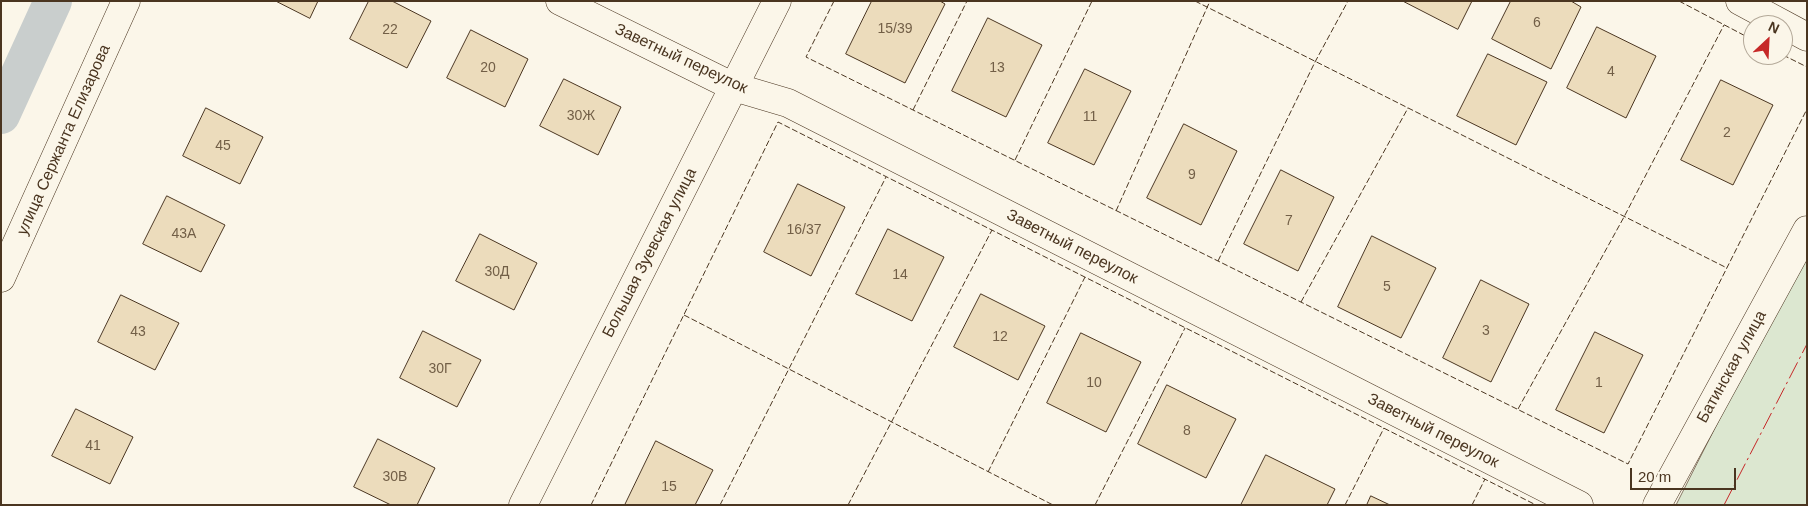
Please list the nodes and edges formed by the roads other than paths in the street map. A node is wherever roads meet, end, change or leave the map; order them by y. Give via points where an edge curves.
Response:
1 (126, 1) edge
2 (560, 1) edge
3 (777, 1) edge
4 (1740, 1) edge
5 (1807, 36) edge
6 (734, 87) junction
7 (1807, 230) edge
8 (1, 278) edge
9 (523, 505) edge
10 (1580, 505) edge
11 (1657, 505) edge

1 - 8 street, улица Сержанта Елизарова
2 - 6 street, Заветный переулок
3 - 6 street, Большая Зуевская улица
4 - 5 street
6 - 9 street, Большая Зуевская улица
6 - 10 street, Заветный переулок via 788,104
7 - 11 street, Батинская улица

